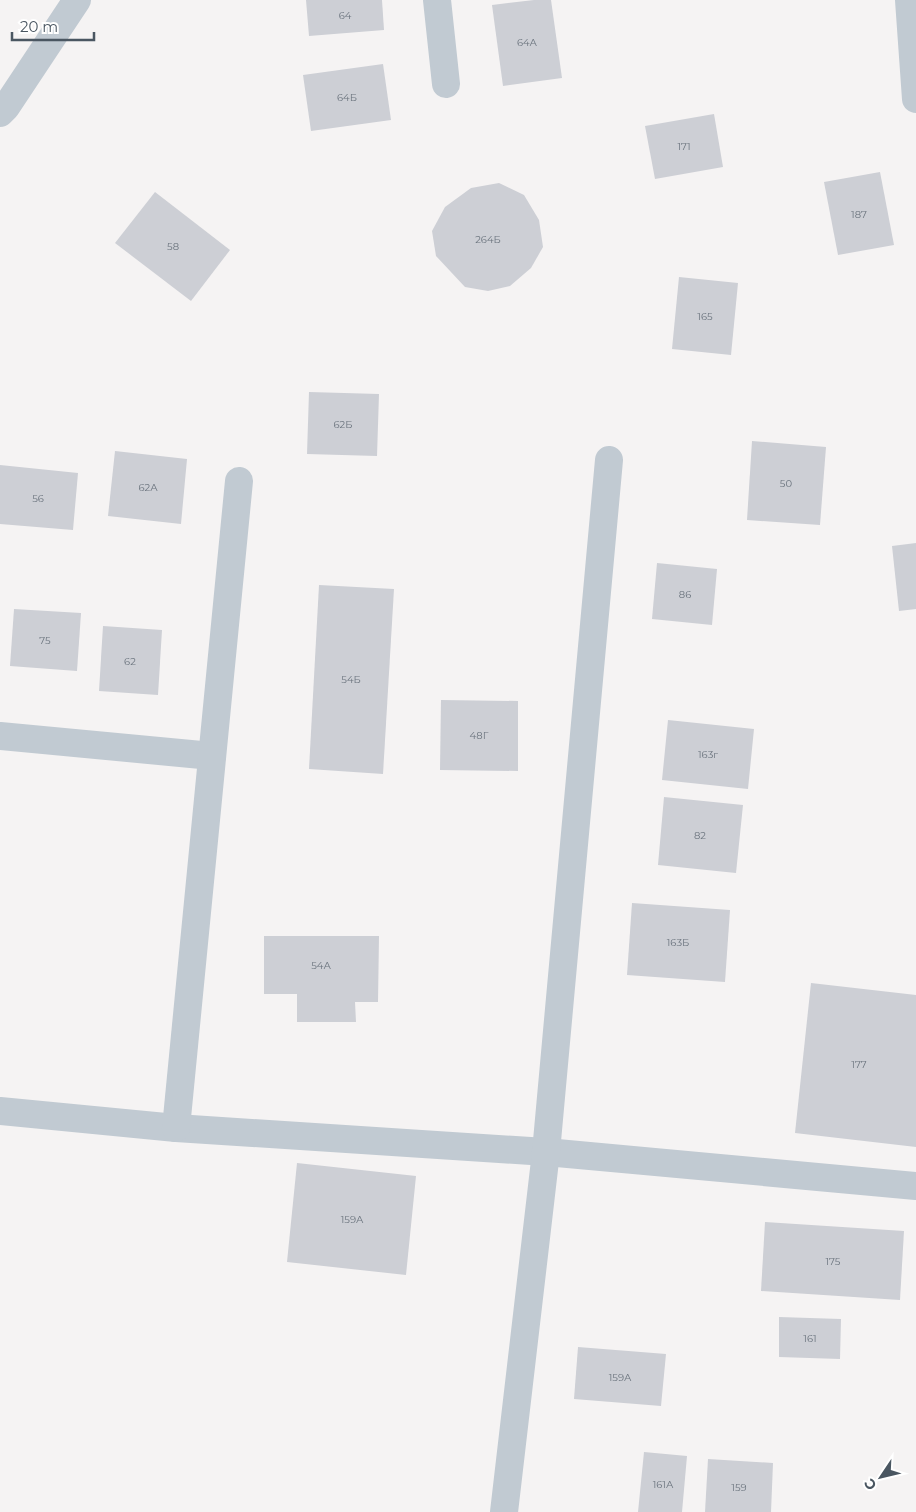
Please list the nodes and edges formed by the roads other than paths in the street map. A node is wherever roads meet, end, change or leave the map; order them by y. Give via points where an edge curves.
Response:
1 (77, 0) edge
2 (437, 0) edge
3 (909, 0) edge
4 (446, 84) dead end
5 (916, 99) edge
6 (0, 113) edge
7 (609, 460) dead end
8 (239, 481) dead end
9 (0, 736) edge
10 (212, 756) junction
11 (0, 1111) edge
12 (176, 1128) junction
13 (546, 1152) junction
14 (916, 1186) edge
15 (504, 1512) edge

1 - 6 street
2 - 4 street
3 - 5 street
7 - 13 street
8 - 10 street
9 - 10 street
10 - 12 street
11 - 12 street
12 - 13 street
13 - 14 street
13 - 15 street

